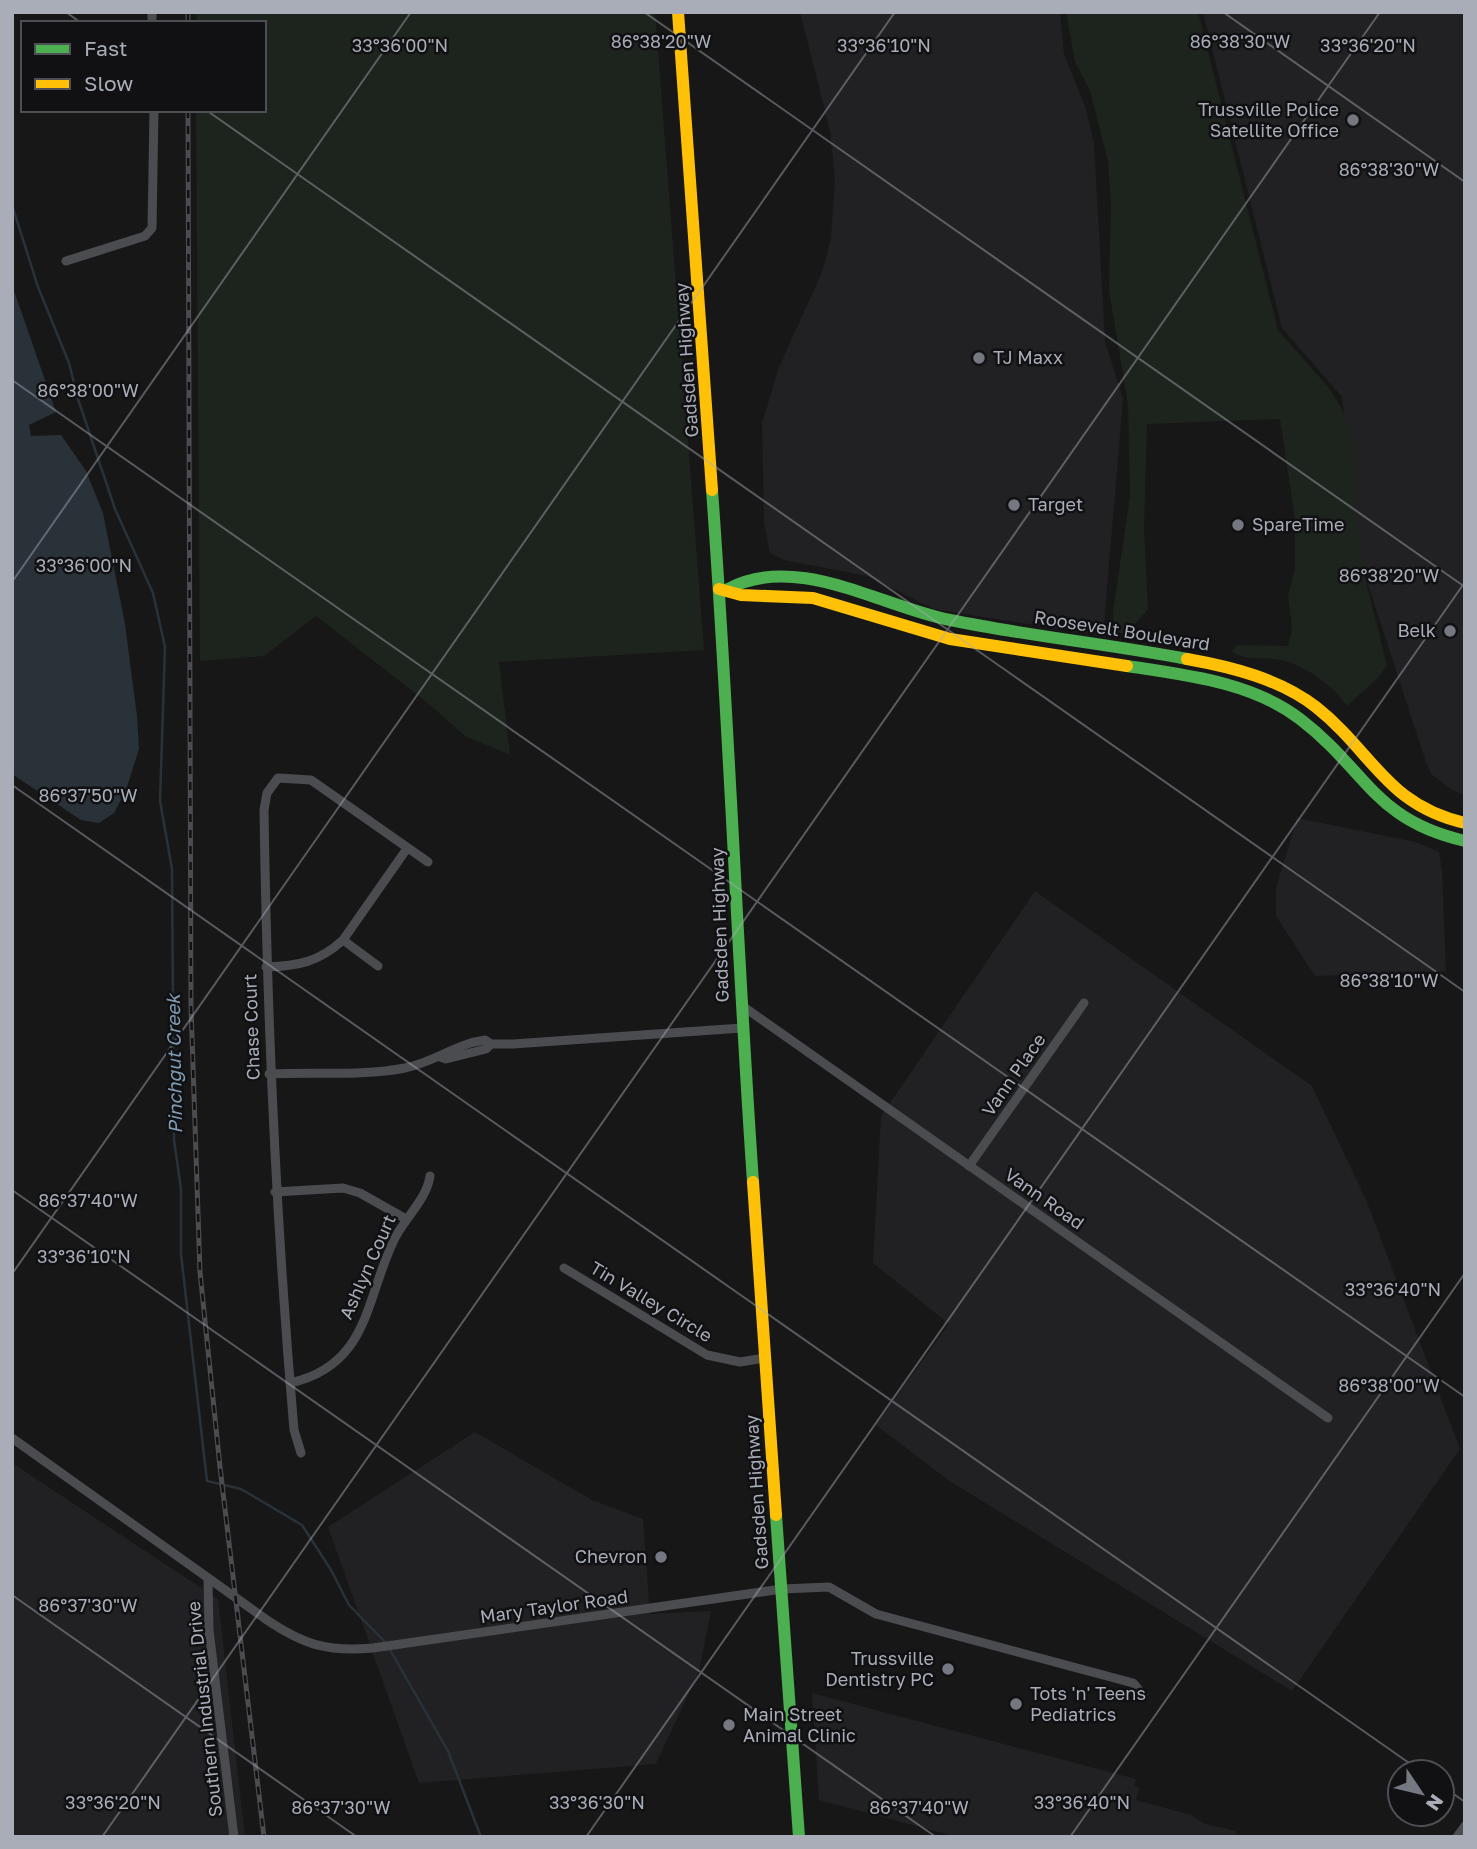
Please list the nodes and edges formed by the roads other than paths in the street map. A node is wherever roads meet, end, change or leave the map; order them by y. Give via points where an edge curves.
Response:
1 (678, 12) edge
2 (154, 112) edge
3 (66, 261) dead end
4 (724, 589) junction
5 (1465, 823) edge
6 (1465, 841) edge
7 (407, 849) junction
8 (428, 862) dead end
9 (343, 940) junction
10 (378, 966) dead end
11 (266, 967) junction
12 (1084, 1003) dead end
13 (741, 1005) junction
14 (742, 1028) junction
15 (269, 1074) junction
16 (970, 1166) junction
17 (430, 1176) dead end
18 (275, 1192) junction
19 (406, 1219) junction
20 (564, 1268) dead end
21 (765, 1358) junction
22 (290, 1383) junction
23 (1328, 1418) dead end
24 (12, 1438) edge
25 (301, 1453) dead end
26 (208, 1578) junction
27 (782, 1589) junction
28 (1143, 1695) dead end
29 (1465, 1826) edge
30 (234, 1837) edge
31 (799, 1837) edge
32 (1457, 1837) edge

1 - 4 main road, Gadsden Highway
2 - 3 street via 152,228 145,236
4 - 5 main road, Roosevelt Boulevard via 742,579 839,585 948,621 1246,671 1296,693 1326,713 1414,807 1441,820
4 - 6 main road, Roosevelt Boulevard via 742,595 825,600 951,639 1223,683 1271,702 1311,726 1404,822 1438,837
4 - 13 main road, Gadsden Highway
7 - 8 street, Chase Court
7 - 9 street
7 - 11 street, Chase Court via 311,780 278,778 267,793 264,810
9 - 10 street
9 - 11 street via 307,964
11 - 15 street, Chase Court
12 - 16 street, Vann Place
13 - 14 main road, Gadsden Highway
13 - 16 street, Vann Road
14 - 15 street via 491,1044 402,1069
14 - 21 main road, Gadsden Highway
15 - 18 street, Chase Court
16 - 23 street, Vann Road
17 - 19 street, Ashlyn Court via 429,1187
18 - 19 street via 343,1188
18 - 22 street, Chase Court
19 - 22 street, Ashlyn Court via 370,1308 335,1364 311,1378
20 - 21 street, Tin Valley Circle via 707,1355 740,1363
21 - 27 main road, Gadsden Highway
22 - 25 street, Chase Court
24 - 26 street, Mary Taylor Road
26 - 27 street, Mary Taylor Road via 295,1639 348,1650
26 - 30 street, Southern Industrial Drive via 209,1630
27 - 28 street, Mary Taylor Road via 829,1587 876,1614 1133,1683
27 - 31 main road, Gadsden Highway
29 - 32 street

